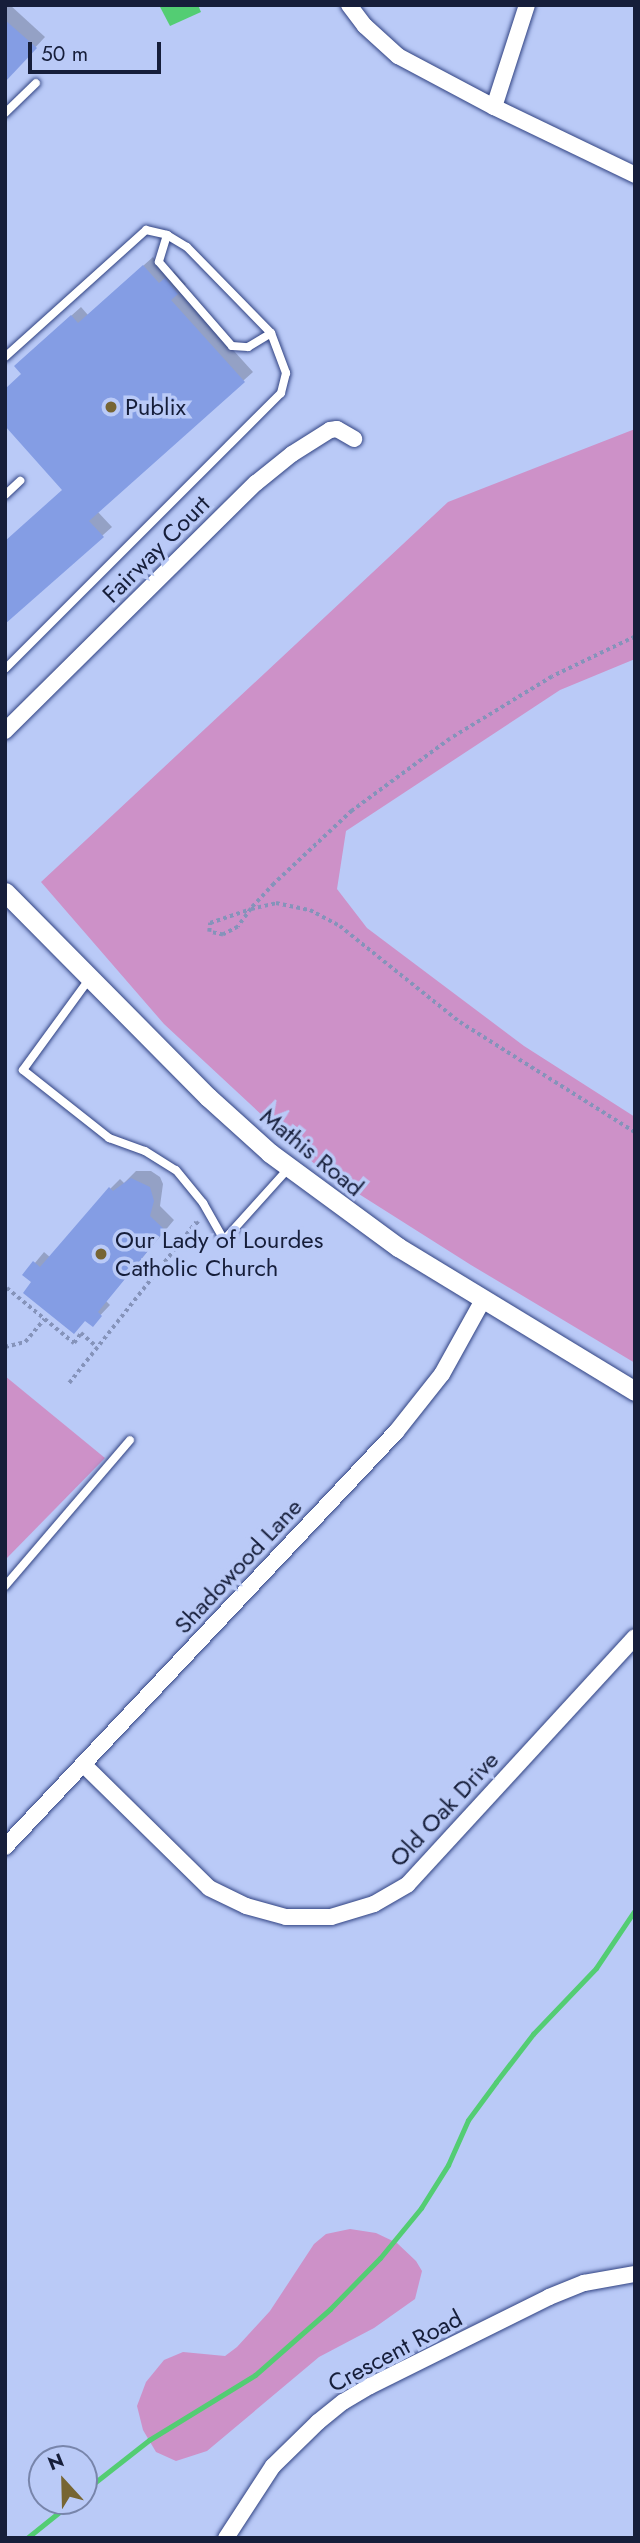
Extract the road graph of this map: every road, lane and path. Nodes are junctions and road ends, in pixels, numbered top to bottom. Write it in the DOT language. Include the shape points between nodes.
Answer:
graph roads {
  1 [pos="349,5"];
  2 [pos="527,5"];
  3 [pos="36,83"];
  4 [pos="494,107"];
  5 [pos="5,113"];
  6 [pos="635,175"];
  7 [pos="167,235"];
  8 [pos="271,333"];
  9 [pos="5,357"];
  10 [pos="354,439"];
  11 [pos="20,481"];
  12 [pos="5,495"];
  13 [pos="635,637"];
  14 [pos="5,669"];
  15 [pos="5,731"];
  16 [pos="5,892"];
  17 [pos="250,909"];
  18 [pos="89,978"];
  19 [pos="635,1132"];
  20 [pos="289,1167"];
  21 [pos="218,1230"];
  22 [pos="7,1288"];
  23 [pos="484,1300"];
  24 [pos="44,1319"];
  25 [pos="5,1347"];
  26 [pos="97,1347"];
  27 [pos="69,1383"];
  28 [pos="635,1391"];
  29 [pos="130,1440"];
  30 [pos="5,1490"];
  31 [pos="5,1499"];
  32 [pos="5,1586"];
  33 [pos="635,1637"];
  34 [pos="83,1765"];
  35 [pos="5,1847"];
  36 [pos="635,2274"];
  37 [pos="226,2538"];
  1 -- 4 [label="street" via="398,56"];
  2 -- 4 [label="street"];
  3 -- 5 [label="lane"];
  4 -- 6 [label="street"];
  7 -- 8 [label="lane" via="187,247"];
  7 -- 8 [label="lane" via="159,262 232,346 248,347"];
  7 -- 9 [label="lane" via="146,230"];
  8 -- 14 [label="lane" via="286,373 281,393"];
  10 -- 15 [label="street, Fairway Court" via="330,430 292,453"];
  11 -- 12 [label="lane"];
  13 -- 17 [label="path" via="596,653 506,703 399,775 326,834"];
  16 -- 18 [label="street, Mathis Road"];
  17 -- 17 [label="path" via="239,927 223,935 209,932 210,923"];
  17 -- 19 [label="path" via="276,903 310,910 340,926 460,1022"];
  18 -- 20 [label="street, Mathis Road" via="208,1097"];
  18 -- 21 [label="lane" via="23,1070 109,1138 145,1151 176,1170"];
  20 -- 21 [label="lane" via="224,1240"];
  20 -- 23 [label="street, Mathis Road" via="398,1247"];
  21 -- 26 [label="path" via="211,1233 196,1222"];
  22 -- 24 [label="path"];
  23 -- 28 [label="street, Mathis Road"];
  23 -- 34 [label="street, Shadowood Lane" via="442,1374 396,1432"];
  24 -- 25 [label="path" via="25,1342"];
  24 -- 26 [label="path" via="74,1343 82,1333"];
  26 -- 27 [label="path"];
  29 -- 32 [label="lane"];
  30 -- 31 [label="path"];
  33 -- 34 [label="street, Old Oak Drive" via="408,1884 374,1904 331,1917 286,1917 246,1906 209,1888"];
  34 -- 35 [label="street, Shadowood Lane"];
  36 -- 37 [label="street, Crescent Road" via="594,2280 549,2297 343,2402 274,2466"];
}
